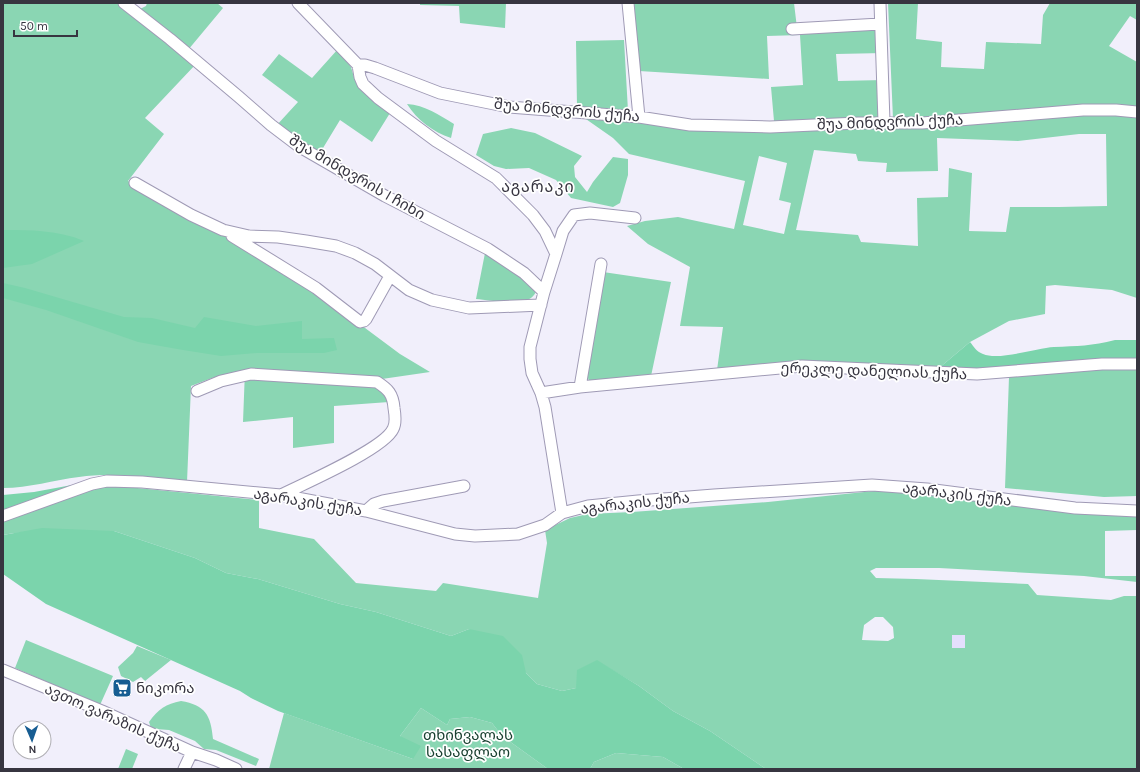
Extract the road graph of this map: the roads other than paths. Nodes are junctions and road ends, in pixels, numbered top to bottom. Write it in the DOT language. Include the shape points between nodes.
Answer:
graph roads {
  1 [pos="124,3"];
  2 [pos="298,3"];
  3 [pos="628,3"];
  4 [pos="880,3"];
  5 [pos="880,24"];
  6 [pos="792,29"];
  7 [pos="358,65"];
  8 [pos="1137,112"];
  9 [pos="639,117"];
  10 [pos="884,122"];
  11 [pos="135,183"];
  12 [pos="635,218"];
  13 [pos="223,230"];
  14 [pos="556,254"];
  15 [pos="601,264"];
  16 [pos="390,276"];
  17 [pos="544,292"];
  18 [pos="541,304"];
  19 [pos="1137,364"];
  20 [pos="580,387"];
  21 [pos="197,391"];
  22 [pos="541,393"];
  23 [pos="464,486"];
  24 [pos="281,495"];
  25 [pos="366,511"];
  26 [pos="1137,511"];
  27 [pos="562,513"];
  28 [pos="3,516"];
  29 [pos="3,670"];
  30 [pos="192,752"];
  31 [pos="223,766"];
  32 [pos="184,769"];
  33 [pos="236,769"];
  1 -- 17 [label="street, შუა მინდვრის I ჩიხი" via="300,147 385,196 488,249 524,273"];
  2 -- 7 [label="street"];
  3 -- 9 [label="street"];
  4 -- 5 [label="street"];
  5 -- 6 [label="street"];
  5 -- 10 [label="street"];
  7 -- 9 [label="street, შუა მინდვრის ქუჩა" via="376,68 440,93 509,107"];
  7 -- 14 [label="street" via="363,84 378,98 436,141 496,178 533,215 545,231"];
  8 -- 10 [label="street, შუა მინდვრის ქუჩა" via="1082,110 922,122"];
  9 -- 10 [label="street, შუა მინდვრის ქუჩა" via="690,125 770,126"];
  11 -- 13 [label="street"];
  12 -- 14 [label="street" via="590,213 574,215"];
  13 -- 16 [label="street" via="249,236 278,237 336,246 375,264"];
  13 -- 16 [label="street" via="316,288 360,322 366,319"];
  14 -- 17 [label="street"];
  15 -- 20 [label="street"];
  16 -- 18 [label="street" via="410,290 432,300 469,308"];
  17 -- 18 [label="street"];
  18 -- 22 [label="street" via="530,348 530,359 532,373"];
  19 -- 20 [label="street, ერეკლე დანელიას ქუჩა" via="1102,364 977,374 802,366"];
  20 -- 22 [label="street, ერეკლე დანელიას ქუჩა"];
  21 -- 24 [label="street" via="221,381 251,374 377,382 389,389 395,424 383,440 358,457"];
  22 -- 27 [label="street"];
  23 -- 25 [label="street" via="383,501"];
  24 -- 25 [label="street, აგარაკის ქუჩა"];
  24 -- 28 [label="street, აგარაკის ქუჩა" via="107,481"];
  25 -- 27 [label="street, აგარაკის ქუჩა" via="455,534 475,536 518,534 545,525"];
  26 -- 27 [label="street, აგარაკის ქუჩა" via="1075,508 927,489 872,485 638,501 588,506"];
  29 -- 30 [label="street, ავთო ვარაზის ქუჩა"];
  30 -- 31 [label="street, ავთო ვარაზის ქუჩა" via="216,760"];
  30 -- 32 [label="street"];
  31 -- 33 [label="street, ავთო ვარაზის ქუჩა"];
}
